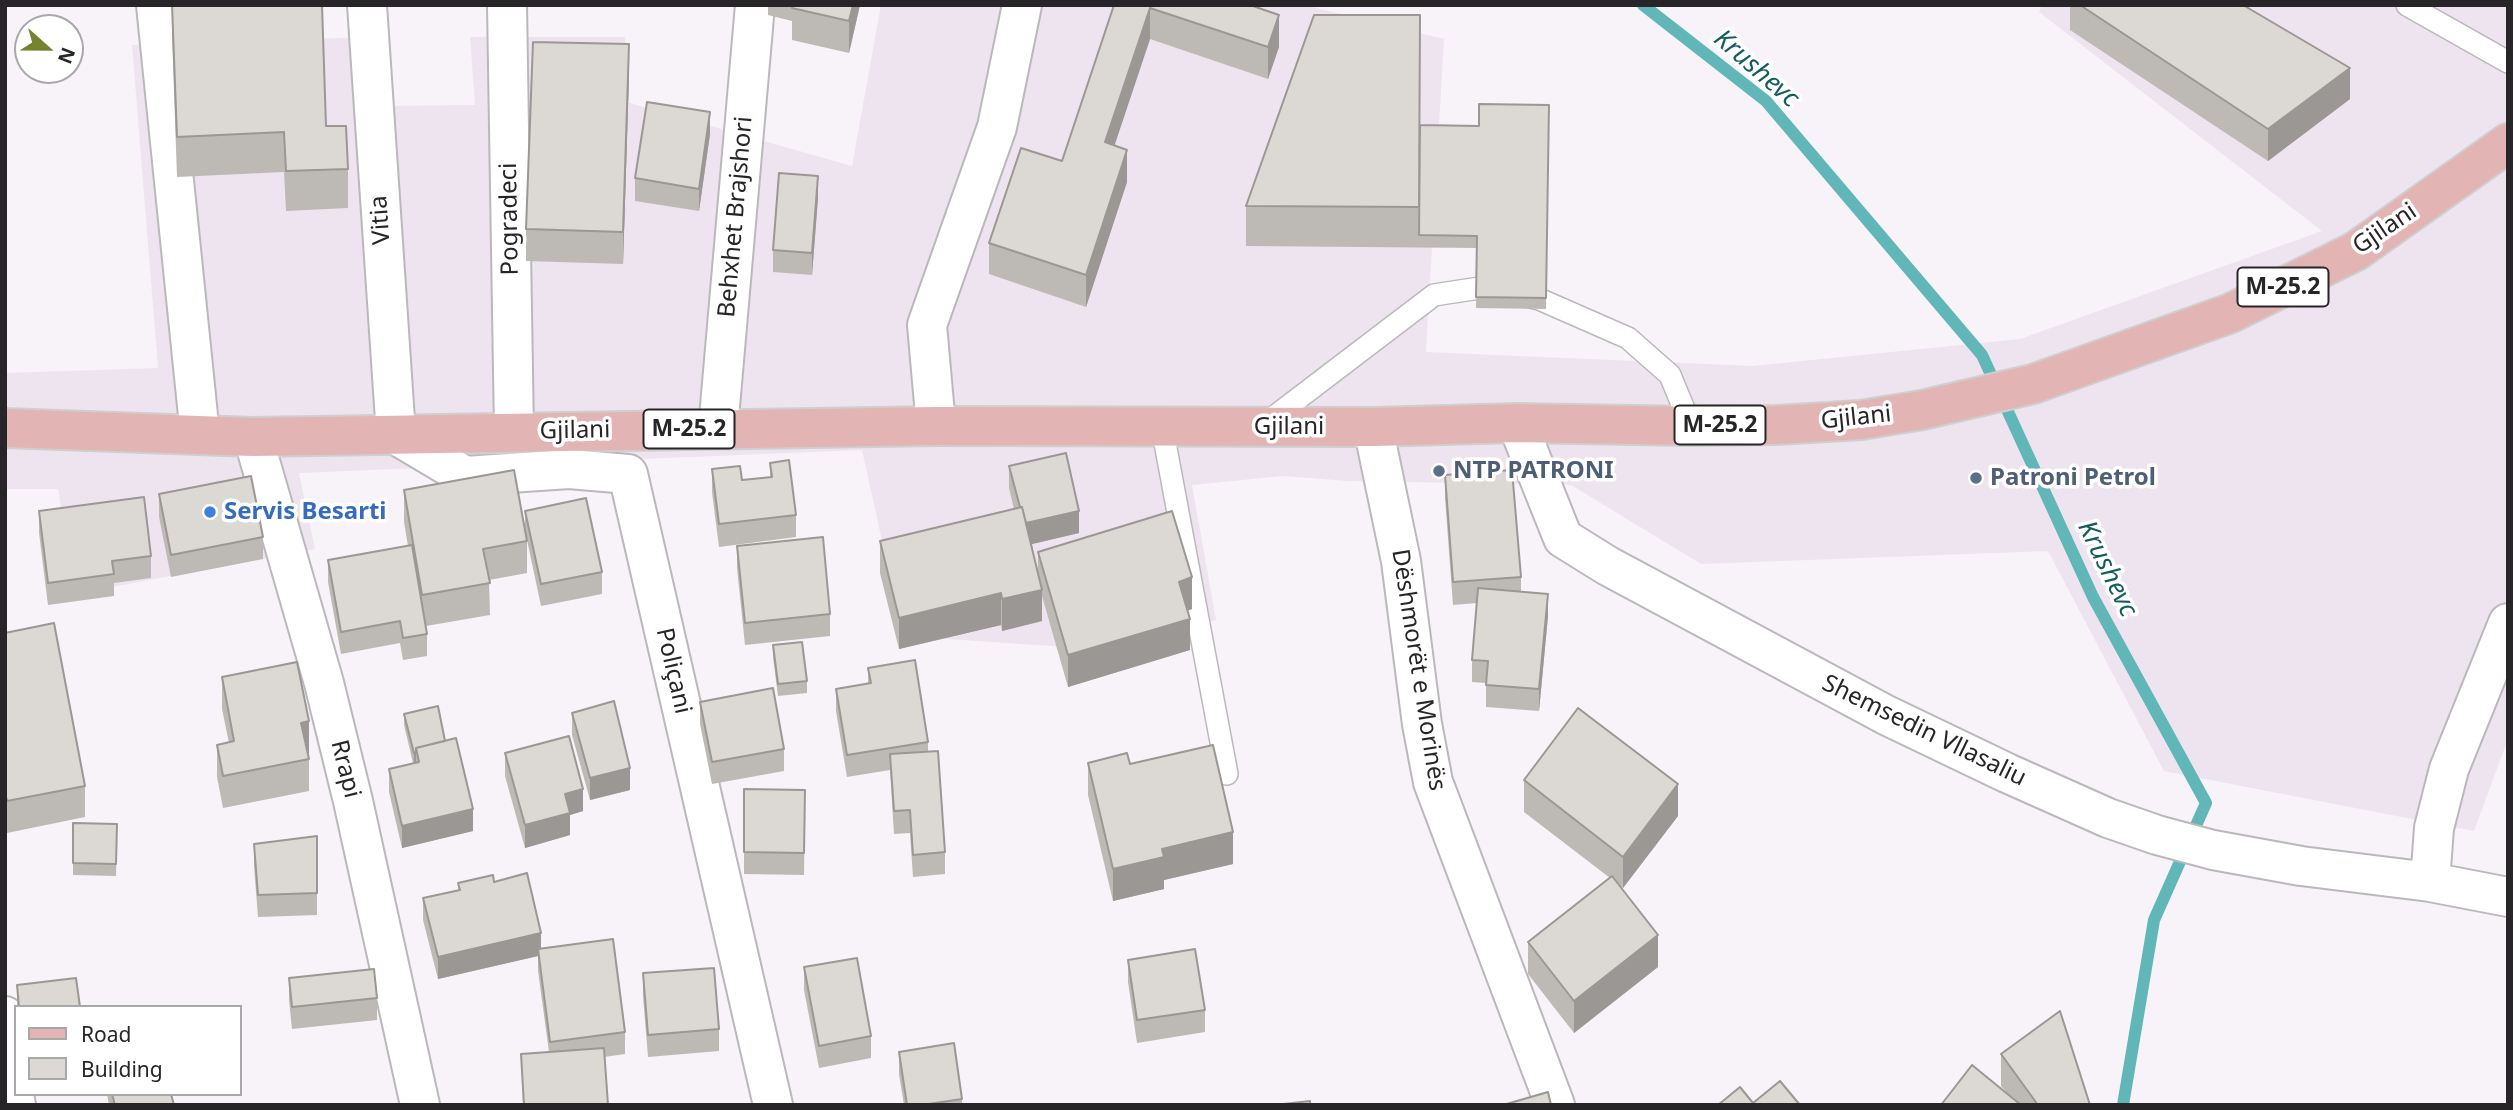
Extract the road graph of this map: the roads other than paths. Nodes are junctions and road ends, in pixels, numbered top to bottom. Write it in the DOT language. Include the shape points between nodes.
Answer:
graph roads {
  1 [pos="156,5"];
  2 [pos="367,5"];
  3 [pos="507,5"];
  4 [pos="755,5"];
  5 [pos="1022,5"];
  6 [pos="2407,5"];
  7 [pos="2508,62"];
  8 [pos="2508,143"];
  9 [pos="1517,423"];
  10 [pos="936,426"];
  11 [pos="1162,426"];
  12 [pos="1691,426"];
  13 [pos="1261,427"];
  14 [pos="1373,427"];
  15 [pos="5,428"];
  16 [pos="718,429"];
  17 [pos="514,432"];
  18 [pos="200,435"];
  19 [pos="396,435"];
  20 [pos="253,437"];
  21 [pos="2508,622"];
  22 [pos="1227,774"];
  23 [pos="2430,882"];
  24 [pos="2508,897"];
  25 [pos="5,1016"];
  26 [pos="14,1095"];
  27 [pos="420,1105"];
  28 [pos="773,1105"];
  29 [pos="1555,1105"];
  1 -- 18 [label="street"];
  2 -- 19 [label="street, Vitia"];
  3 -- 17 [label="street, Pogradeci"];
  4 -- 16 [label="street, Behxhet Brajshori"];
  5 -- 10 [label="street" via="997,127 927,325"];
  6 -- 7 [label="lane"];
  8 -- 12 [label="main road, Gjilani / M-25.2" via="2356,251 2231,313 2033,384 1861,420"];
  9 -- 12 [label="main road, Gjilani / M-25.2"];
  9 -- 14 [label="main road, Gjilani / M-25.2"];
  9 -- 23 [label="street, Shemsedin Vllasaliu" via="1563,538 1886,715 2108,818 2157,835 2301,866"];
  10 -- 11 [label="main road, Gjilani / M-25.2"];
  10 -- 16 [label="main road, Gjilani / M-25.2"];
  11 -- 13 [label="main road, Gjilani / M-25.2"];
  11 -- 22 [label="lane"];
  12 -- 13 [label="lane" via="1670,375 1628,338 1539,299 1486,287 1434,295"];
  13 -- 14 [label="main road, Gjilani / M-25.2"];
  14 -- 29 [label="street, Dëshmorët e Morinës" via="1401,561 1433,782"];
  15 -- 18 [label="main road, Gjilani / M-25.2"];
  16 -- 17 [label="main road, Gjilani / M-25.2"];
  17 -- 19 [label="main road, Gjilani / M-25.2"];
  18 -- 20 [label="main road, Gjilani / M-25.2"];
  19 -- 20 [label="main road, Gjilani / M-25.2"];
  19 -- 28 [label="street, Poliçani" via="465,476 569,469 628,474"];
  20 -- 27 [label="street, Rrapi" via="324,682"];
  21 -- 23 [label="street" via="2449,769 2434,828"];
  23 -- 24 [label="street, Shemsedin Vllasaliu"];
  25 -- 26 [label="street"];
}
